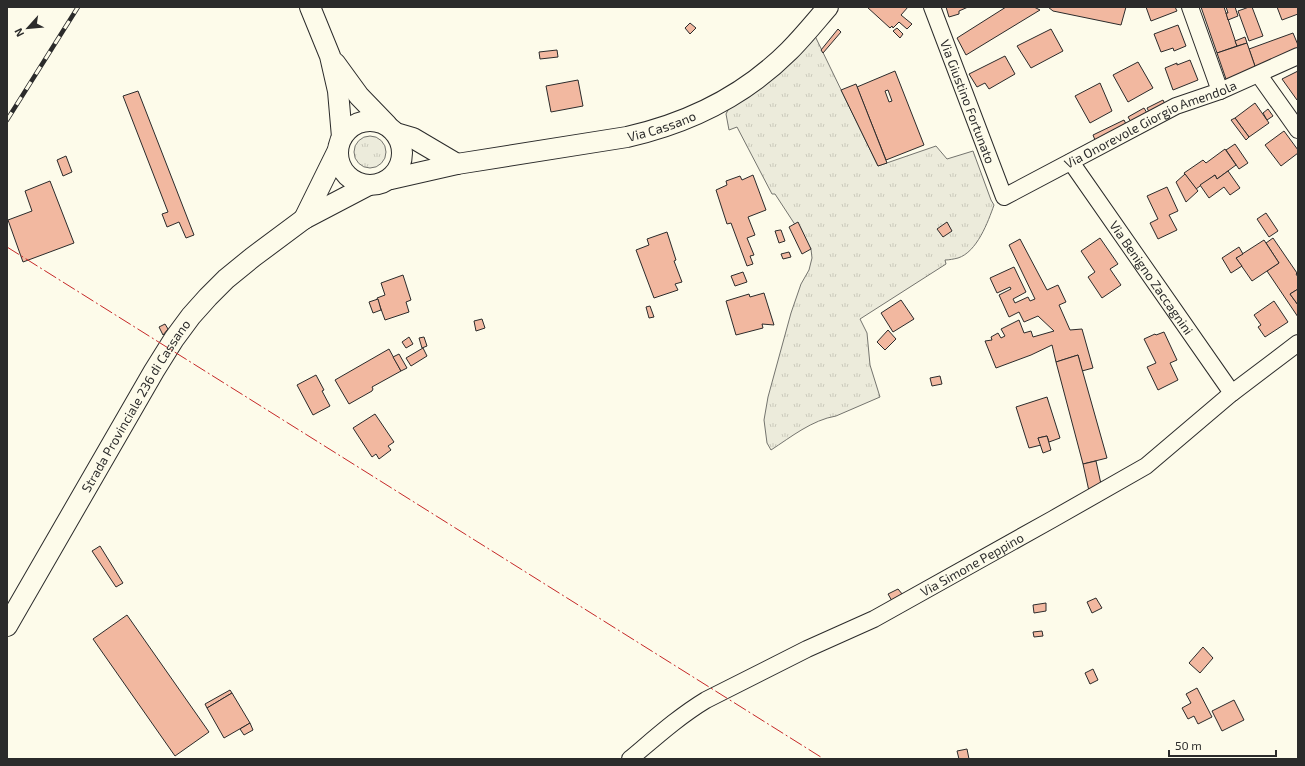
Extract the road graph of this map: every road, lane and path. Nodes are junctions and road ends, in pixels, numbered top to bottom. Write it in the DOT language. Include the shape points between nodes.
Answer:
graph roads {
  1 [pos="310,7"];
  2 [pos="828,7"];
  3 [pos="932,7"];
  4 [pos="1190,7"];
  5 [pos="330,56"];
  6 [pos="1298,56"];
  7 [pos="1259,75"];
  8 [pos="1220,91"];
  9 [pos="391,129"];
  10 [pos="1298,130"];
  11 [pos="340,144"];
  12 [pos="1071,162"];
  13 [pos="457,164"];
  14 [pos="391,178"];
  15 [pos="367,186"];
  16 [pos="1004,197"];
  17 [pos="304,219"];
  18 [pos="1298,343"];
  19 [pos="1232,393"];
  20 [pos="7,626"];
  21 [pos="630,759"];
  1 -- 5 [label="main road"];
  2 -- 13 [label="main road, Via Cassano" via="768,71 729,98 676,124 627,137"];
  3 -- 16 [label="street, Via Giustino Fortunato"];
  4 -- 8 [label="street"];
  5 -- 9 [label="main road" via="359,96"];
  5 -- 11 [label="main road" via="338,91"];
  6 -- 7 [label="street, Via Onorevole Giorgio Amendola"];
  7 -- 8 [label="street, Via Onorevole Giorgio Amendola"];
  7 -- 10 [label="street"];
  8 -- 12 [label="street, Via Onorevole Giorgio Amendola" via="1176,106"];
  9 -- 11 [label="main road" via="377,122 367,121 348,129"];
  9 -- 13 [label="main road" via="413,138"];
  9 -- 14 [label="main road" via="401,142 403,152 398,171"];
  11 -- 15 [label="main road" via="339,160 342,170 357,183"];
  11 -- 17 [label="main road"];
  12 -- 16 [label="street, Via Onorevole Giorgio Amendola"];
  12 -- 19 [label="street, Via Benigno Zaccagnini"];
  13 -- 14 [label="main road, Via Cassano"];
  14 -- 15 [label="main road" via="380,184"];
  15 -- 17 [label="main road, Strada Provinciale 236 di Cassano"];
  17 -- 20 [label="main road, Strada Provinciale 236 di Cassano" via="226,279 178,334 154,371"];
  18 -- 19 [label="street, Via Simone Peppino"];
  19 -- 21 [label="street, Via Simone Peppino" via="1146,466 874,618 706,700 662,731"];
}
